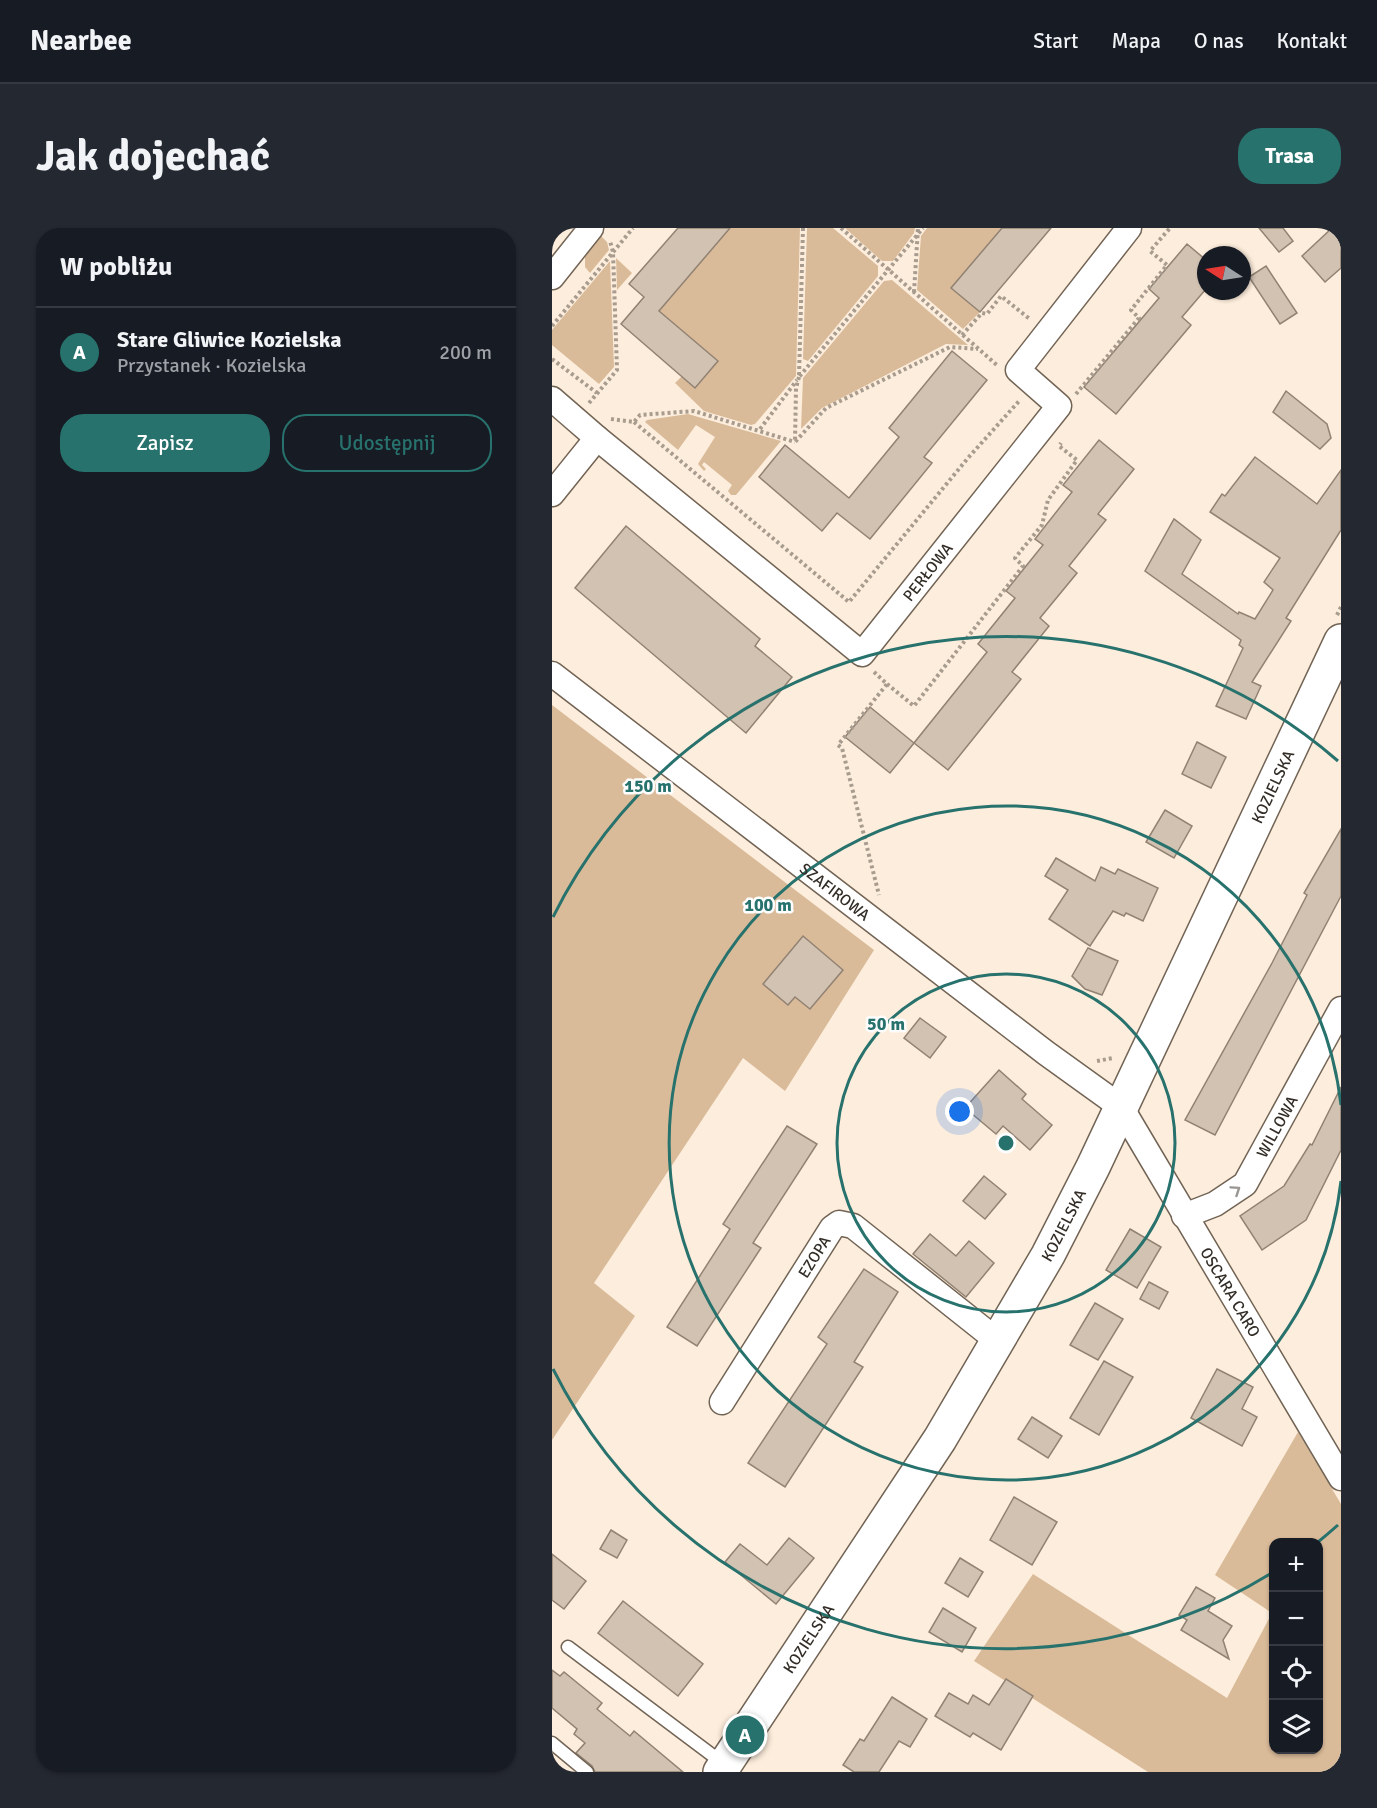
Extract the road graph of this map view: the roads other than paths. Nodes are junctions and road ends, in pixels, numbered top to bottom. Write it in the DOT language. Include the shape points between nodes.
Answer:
graph roads {
  1 [pos="1129,228"];
  2 [pos="600,233"];
  3 [pos="552,277"];
  4 [pos="552,399"];
  5 [pos="602,429"];
  6 [pos="552,494"];
  7 [pos="1341,641"];
  8 [pos="552,674"];
  9 [pos="1341,1009"];
  10 [pos="1121,1107"];
  11 [pos="1184,1216"];
  12 [pos="999,1342"];
  13 [pos="722,1401"];
  14 [pos="1341,1478"];
  15 [pos="568,1647"];
  16 [pos="552,1743"];
  17 [pos="722,1768"];
  18 [pos="587,1772"];
  1 -- 5 [label="street, PERŁOWA" via="1018,370 1059,406 862,654"];
  2 -- 3 [label="street"];
  4 -- 5 [label="street"];
  5 -- 6 [label="street"];
  7 -- 10 [label="street, KOZIELSKA"];
  8 -- 10 [label="street, SZAFIROWA"];
  11 -- 9 [label="street, WILLOWA, one-way" via="1215,1204 1245,1184"];
  10 -- 11 [label="street, OSCARA CARO"];
  10 -- 12 [label="street, KOZIELSKA" via="1048,1255"];
  11 -- 14 [label="street, OSCARA CARO"];
  12 -- 13 [label="street, EZOPA" via="853,1226 839,1222"];
  12 -- 17 [label="street, KOZIELSKA" via="940,1439"];
  15 -- 17 [label="lane"];
  16 -- 18 [label="lane"];
}
